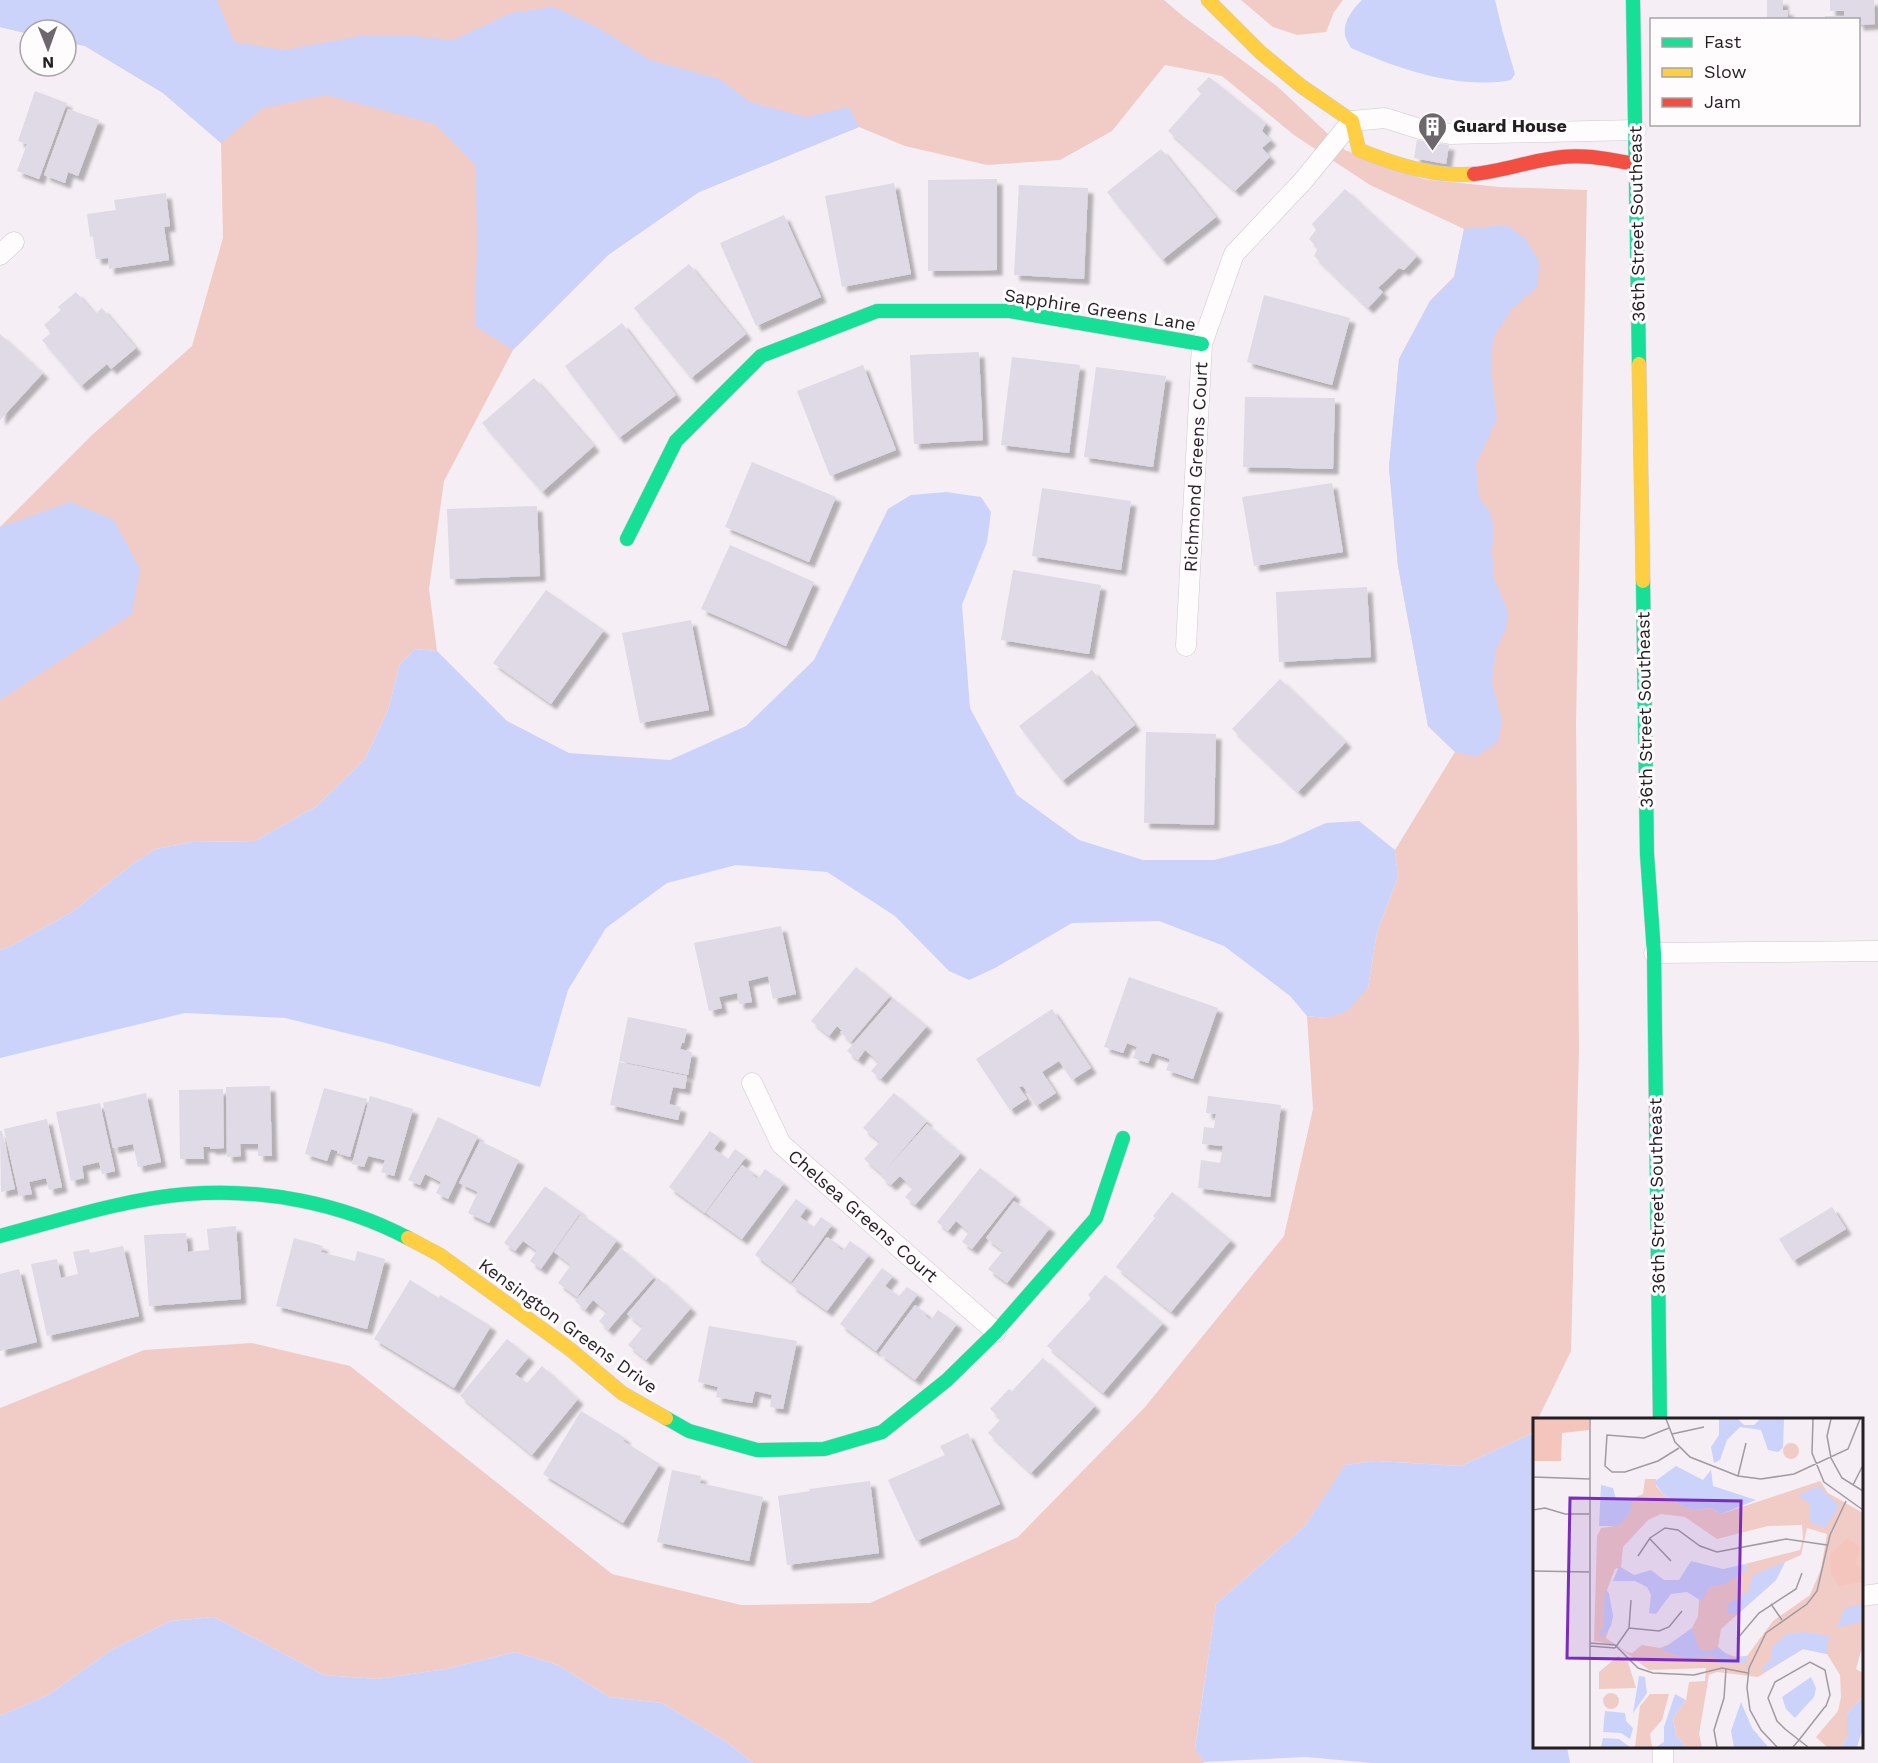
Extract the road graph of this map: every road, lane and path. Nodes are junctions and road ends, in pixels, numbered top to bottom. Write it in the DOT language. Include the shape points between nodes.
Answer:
graph roads {
  1 [pos="1208,0"];
  2 [pos="1633,0"];
  3 [pos="1352,121"];
  4 [pos="1636,130"];
  5 [pos="1636,164"];
  6 [pos="1202,344"];
  7 [pos="627,539"];
  8 [pos="1186,646"];
  9 [pos="1878,951"];
  10 [pos="1654,953"];
  11 [pos="752,1083"];
  12 [pos="1124,1138"];
  13 [pos="0,1236"];
  14 [pos="996,1332"];
  15 [pos="1660,1418"];
  16 [pos="1878,1594"];
  17 [pos="1863,1596"];
  1 -- 3 [label="street" via="1301,86"];
  2 -- 4 [label="street, 36th Street Southeast"];
  3 -- 4 [label="street" via="1386,118 1450,134"];
  3 -- 5 [label="street" via="1359,150 1432,173 1479,173 1573,156"];
  3 -- 6 [label="street, Richmond Greens Court" via="1303,181 1234,254"];
  4 -- 5 [label="street, 36th Street Southeast"];
  5 -- 10 [label="street, 36th Street Southeast" via="1647,842"];
  6 -- 7 [label="street, Sapphire Greens Lane" via="1010,311 877,311 761,356 676,441"];
  6 -- 8 [label="street, Richmond Greens Court"];
  9 -- 10 [label="street"];
  10 -- 15 [label="street, 36th Street Southeast"];
  11 -- 14 [label="street, Chelsea Greens Court" via="781,1144"];
  12 -- 14 [label="street, Kensington Greens Drive" via="1096,1218"];
  13 -- 14 [label="street, Kensington Greens Drive" via="125,1204 187,1194 252,1193 310,1201 383,1225 440,1255 572,1350 622,1393 689,1431 757,1450 824,1449 882,1432 947,1380"];
  16 -- 17 [label="street"];
}
